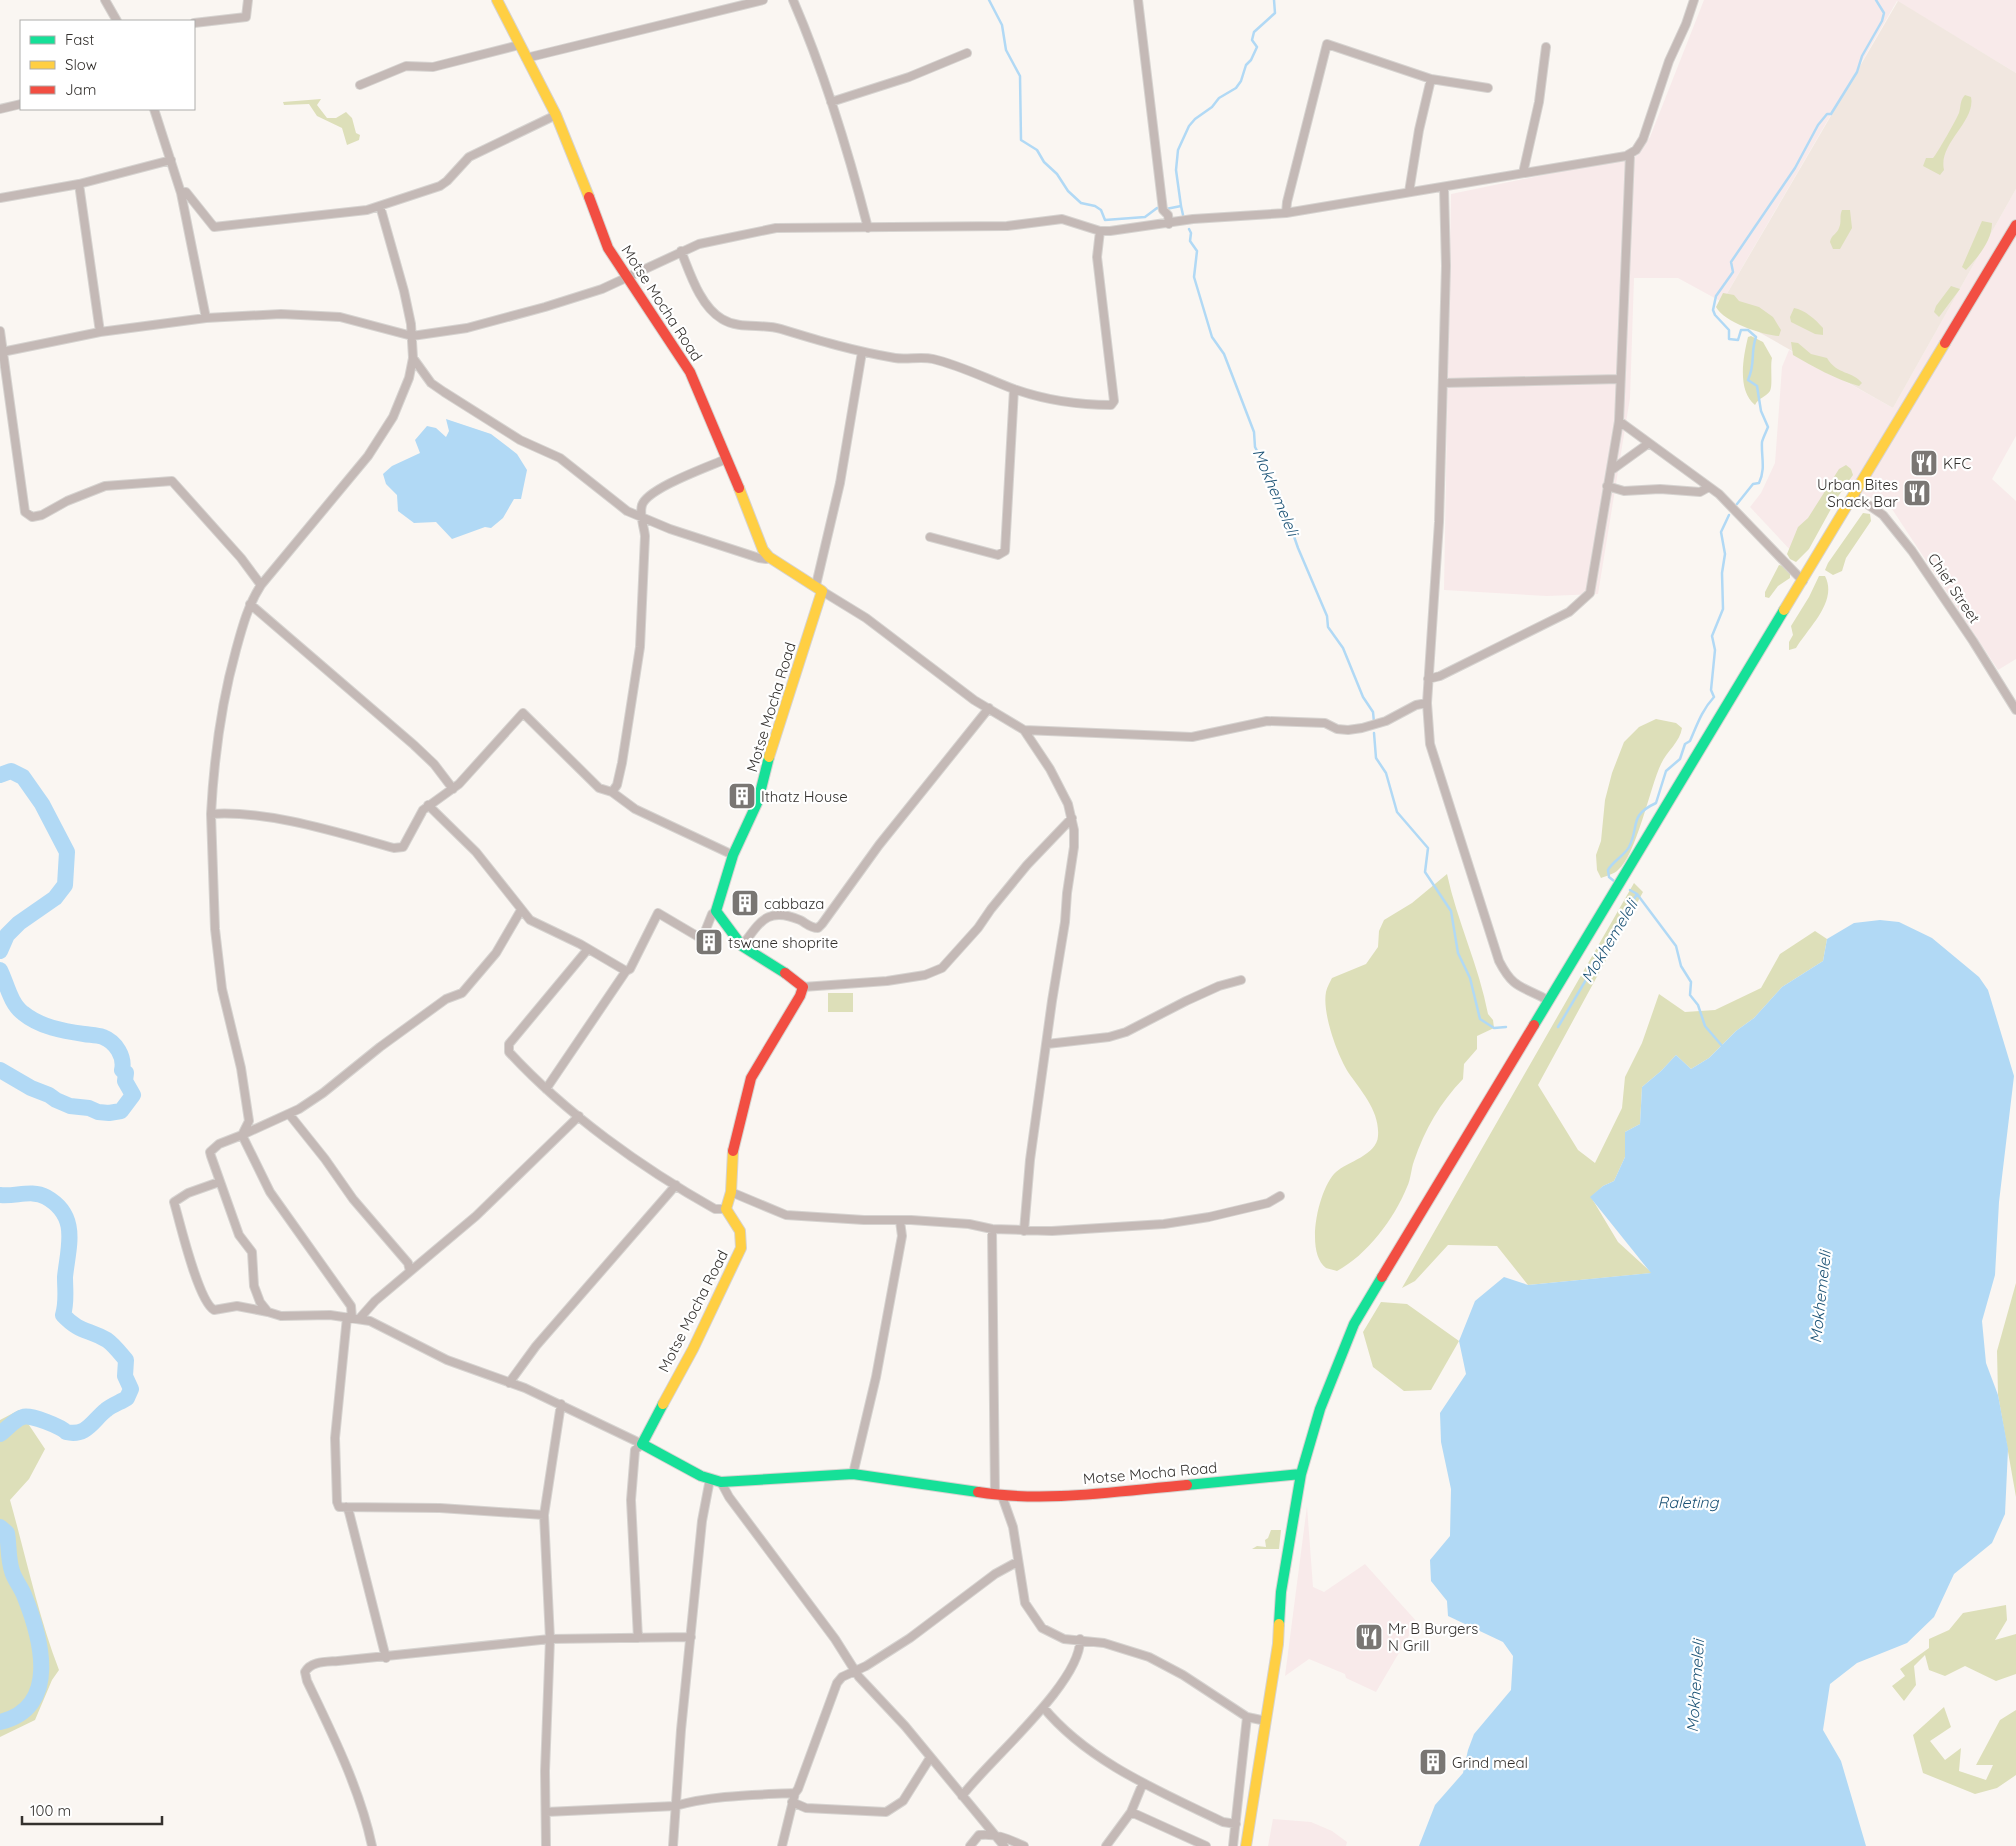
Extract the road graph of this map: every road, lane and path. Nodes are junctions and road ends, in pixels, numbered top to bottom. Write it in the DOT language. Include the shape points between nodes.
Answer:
graph roads {
  1 [pos="105,0"];
  2 [pos="248,0"];
  3 [pos="497,0"];
  4 [pos="763,0"];
  5 [pos="793,0"];
  6 [pos="1138,0"];
  7 [pos="1694,0"];
  8 [pos="115,20"];
  9 [pos="195,23"];
  10 [pos="519,45"];
  11 [pos="1546,47"];
  12 [pos="967,53"];
  13 [pos="526,58"];
  14 [pos="1431,79"];
  15 [pos="360,85"];
  16 [pos="1488,88"];
  17 [pos="832,102"];
  18 [pos="20,104"];
  19 [pos="0,109"];
  20 [pos="154,110"];
  21 [pos="556,115"];
  22 [pos="1630,155"];
  23 [pos="172,160"];
  24 [pos="1522,173"];
  25 [pos="79,184"];
  26 [pos="1444,188"];
  27 [pos="1409,192"];
  28 [pos="181,194"];
  29 [pos="0,198"];
  30 [pos="380,206"];
  31 [pos="1286,213"];
  32 [pos="1169,224"];
  33 [pos="2016,225"];
  34 [pos="868,228"];
  35 [pos="1100,232"];
  36 [pos="681,251"];
  37 [pos="627,276"];
  38 [pos="206,318"];
  39 [pos="0,331"];
  40 [pos="100,332"];
  41 [pos="412,336"];
  42 [pos="2,352"];
  43 [pos="862,352"];
  44 [pos="413,358"];
  45 [pos="1620,379"];
  46 [pos="1443,383"];
  47 [pos="1014,389"];
  48 [pos="1619,422"];
  49 [pos="1649,443"];
  50 [pos="726,459"];
  51 [pos="1613,469"];
  52 [pos="1607,486"];
  53 [pos="1709,487"];
  54 [pos="1854,495"];
  55 [pos="642,518"];
  56 [pos="930,537"];
  57 [pos="769,557"];
  58 [pos="1803,580"];
  59 [pos="261,585"];
  60 [pos="819,588"];
  61 [pos="250,604"];
  62 [pos="1428,679"];
  63 [pos="1427,703"];
  64 [pos="989,708"];
  65 [pos="2016,710"];
  66 [pos="1024,730"];
  67 [pos="453,789"];
  68 [pos="612,792"];
  69 [pos="428,805"];
  70 [pos="211,814"];
  71 [pos="1072,818"];
  72 [pos="733,855"];
  73 [pos="521,910"];
  74 [pos="716,911"];
  75 [pos="742,946"];
  76 [pos="588,948"];
  77 [pos="626,971"];
  78 [pos="1241,980"];
  79 [pos="802,987"];
  80 [pos="1548,1001"];
  81 [pos="1047,1044"];
  82 [pos="546,1089"];
  83 [pos="289,1114"];
  84 [pos="579,1116"];
  85 [pos="242,1135"];
  86 [pos="219,1182"];
  87 [pos="676,1185"];
  88 [pos="731,1192"];
  89 [pos="1280,1196"];
  90 [pos="726,1209"];
  91 [pos="900,1221"];
  92 [pos="992,1229"];
  93 [pos="1024,1231"];
  94 [pos="410,1271"];
  95 [pos="268,1312"];
  96 [pos="353,1318"];
  97 [pos="509,1383"];
  98 [pos="561,1404"];
  99 [pos="642,1444"];
  100 [pos="853,1474"];
  101 [pos="1301,1474"];
  102 [pos="710,1480"];
  103 [pos="721,1482"];
  104 [pos="999,1496"];
  105 [pos="346,1507"];
  106 [pos="544,1515"];
  107 [pos="1017,1562"];
  108 [pos="691,1637"];
  109 [pos="638,1638"];
  110 [pos="550,1639"];
  111 [pos="1080,1639"];
  112 [pos="386,1658"];
  113 [pos="857,1670"];
  114 [pos="1043,1707"];
  115 [pos="1247,1717"];
  116 [pos="1266,1721"];
  117 [pos="930,1758"];
  118 [pos="1143,1783"];
  119 [pos="795,1793"];
  120 [pos="962,1796"];
  121 [pos="792,1802"];
  122 [pos="675,1806"];
  123 [pos="546,1812"];
  124 [pos="1131,1812"];
  125 [pos="1236,1824"];
  126 [pos="993,1834"];
  127 [pos="372,1846"];
  128 [pos="546,1846"];
  129 [pos="673,1846"];
  130 [pos="782,1846"];
  131 [pos="970,1846"];
  132 [pos="1004,1846"];
  133 [pos="1024,1846"];
  134 [pos="1106,1846"];
  135 [pos="1206,1846"];
  136 [pos="1233,1846"];
  137 [pos="1246,1846"];
  1 -- 8 [label="street"];
  2 -- 9 [label="street" via="246,17"];
  3 -- 10 [label="street, Motse Mocha Road"];
  4 -- 13 [label="street"];
  5 -- 17 [label="street"];
  6 -- 32 [label="street" via="1163,210 1168,215"];
  7 -- 22 [label="street" via="1643,139"];
  10 -- 13 [label="street, Motse Mocha Road"];
  10 -- 15 [label="street" via="433,67 406,66"];
  11 -- 24 [label="street" via="1539,102"];
  12 -- 17 [label="street" via="909,77"];
  13 -- 21 [label="street, Motse Mocha Road"];
  14 -- 16 [label="street"];
  14 -- 27 [label="street"];
  14 -- 31 [label="street" via="1327,44"];
  17 -- 34 [label="street"];
  18 -- 19 [label="street"];
  20 -- 23 [label="street"];
  21 -- 30 [label="street" via="469,157 440,186"];
  21 -- 37 [label="street, Motse Mocha Road" via="608,248"];
  22 -- 24 [label="street"];
  22 -- 45 [label="street"];
  23 -- 25 [label="street"];
  23 -- 28 [label="street"];
  24 -- 26 [label="street"];
  25 -- 29 [label="street"];
  25 -- 40 [label="street"];
  26 -- 27 [label="street"];
  26 -- 46 [label="street"];
  27 -- 31 [label="street"];
  28 -- 30 [label="street" via="186,192 214,227 346,213"];
  28 -- 38 [label="street"];
  30 -- 41 [label="street" via="404,291"];
  31 -- 32 [label="street" via="1193,219"];
  32 -- 35 [label="street"];
  33 -- 54 [label="street"];
  34 -- 35 [label="street" via="1007,226 1062,219"];
  34 -- 36 [label="street" via="776,228 707,242"];
  35 -- 47 [label="street" via="1097,257 1113,403 1063,403"];
  36 -- 37 [label="street"];
  36 -- 43 [label="street" via="694,283 721,318 733,324 768,325"];
  37 -- 41 [label="street" via="602,289 506,318"];
  37 -- 50 [label="street, Motse Mocha Road" via="690,372"];
  38 -- 40 [label="street"];
  38 -- 41 [label="street" via="327,315"];
  39 -- 42 [label="street"];
  40 -- 42 [label="street"];
  41 -- 44 [label="street"];
  42 -- 59 [label="street" via="25,512 32,517 42,515 105,486 172,481"];
  43 -- 47 [label="street" via="900,358 931,358"];
  43 -- 60 [label="street"];
  44 -- 55 [label="street" via="431,383 520,440 560,458 627,511"];
  44 -- 59 [label="street" via="393,417 368,456"];
  45 -- 46 [label="street"];
  45 -- 48 [label="street"];
  46 -- 62 [label="street" via="1437,574"];
  47 -- 56 [label="street" via="1005,551 998,555"];
  48 -- 49 [label="street"];
  48 -- 51 [label="street"];
  49 -- 51 [label="street"];
  49 -- 53 [label="street"];
  50 -- 55 [label="street" via="653,493 642,505"];
  50 -- 57 [label="street, Motse Mocha Road" via="758,539"];
  51 -- 52 [label="street"];
  52 -- 53 [label="street" via="1624,492 1660,489 1700,492"];
  52 -- 62 [label="street" via="1590,593 1569,612"];
  53 -- 58 [label="street"];
  54 -- 58 [label="street"];
  54 -- 65 [label="street, Chief Street" via="1882,515 1912,551"];
  55 -- 57 [label="street" via="759,558"];
  55 -- 68 [label="street" via="645,536 640,647 622,763"];
  57 -- 60 [label="street, Motse Mocha Road"];
  58 -- 80 [label="street"];
  59 -- 61 [label="street"];
  60 -- 64 [label="street" via="866,618"];
  60 -- 72 [label="street, Motse Mocha Road" via="819,606 771,750 758,801"];
  61 -- 67 [label="street" via="414,745"];
  61 -- 70 [label="street" via="224,692 214,754"];
  62 -- 63 [label="street"];
  63 -- 66 [label="street" via="1416,705 1386,721 1348,730 1325,723 1267,721 1192,737"];
  63 -- 80 [label="street" via="1430,744 1500,962 1508,979"];
  64 -- 66 [label="street"];
  64 -- 75 [label="street" via="879,845 818,928 787,916 769,915"];
  66 -- 71 [label="street" via="1061,788"];
  67 -- 68 [label="street" via="523,713 599,788"];
  67 -- 69 [label="street"];
  68 -- 72 [label="street" via="635,809"];
  69 -- 70 [label="street" via="406,843 399,848 304,824"];
  69 -- 73 [label="street" via="476,852"];
  70 -- 85 [label="street" via="215,929 222,989 241,1068 249,1122"];
  71 -- 79 [label="street" via="1027,866 942,968 925,975 887,981"];
  71 -- 81 [label="street" via="1074,847"];
  72 -- 74 [label="street, Motse Mocha Road"];
  73 -- 76 [label="street" via="538,925"];
  73 -- 83 [label="street" via="496,953 468,988 446,999 323,1093"];
  74 -- 75 [label="street"];
  74 -- 77 [label="street" via="702,939 658,913 630,969"];
  75 -- 79 [label="street"];
  76 -- 77 [label="street"];
  76 -- 82 [label="street" via="507,1048"];
  77 -- 82 [label="street"];
  78 -- 81 [label="street" via="1219,986 1126,1032"];
  79 -- 88 [label="street" via="800,996 751,1078 732,1159"];
  80 -- 101 [label="street" via="1354,1324 1320,1409"];
  81 -- 93 [label="street" via="1030,1160"];
  82 -- 84 [label="street"];
  83 -- 85 [label="street"];
  83 -- 94 [label="street" via="352,1199 408,1263"];
  84 -- 87 [label="street"];
  84 -- 94 [label="street" via="476,1216"];
  85 -- 86 [label="street" via="219,1144 210,1152"];
  85 -- 96 [label="street" via="270,1192 352,1306"];
  86 -- 95 [label="street" via="239,1235 252,1252 254,1286"];
  86 -- 95 [label="street" via="194,1190 174,1202 205,1302 214,1310 238,1306"];
  87 -- 90 [label="street" via="714,1209"];
  87 -- 97 [label="street" via="536,1346"];
  88 -- 90 [label="street"];
  88 -- 91 [label="street" via="786,1215"];
  89 -- 93 [label="street" via="1268,1203 1164,1224"];
  90 -- 99 [label="street, Motse Mocha Road" via="740,1231 741,1248"];
  91 -- 92 [label="street" via="956,1223"];
  91 -- 100 [label="street" via="902,1236 876,1377"];
  92 -- 93 [label="street"];
  92 -- 104 [label="street"];
  94 -- 96 [label="street"];
  95 -- 96 [label="street" via="281,1316"];
  96 -- 97 [label="street" via="370,1321 447,1360"];
  96 -- 105 [label="street" via="335,1438 337,1502 340,1507"];
  97 -- 98 [label="street"];
  98 -- 99 [label="street"];
  98 -- 106 [label="street"];
  99 -- 102 [label="street, Motse Mocha Road"];
  99 -- 109 [label="street" via="634,1450 631,1472"];
  100 -- 103 [label="street, Motse Mocha Road"];
  100 -- 104 [label="street, Motse Mocha Road"];
  101 -- 104 [label="street, Motse Mocha Road" via="1074,1495"];
  101 -- 116 [label="street" via="1281,1592 1278,1644"];
  102 -- 103 [label="street, Motse Mocha Road"];
  102 -- 108 [label="street" via="702,1521"];
  103 -- 113 [label="street"];
  104 -- 107 [label="street" via="1012,1526"];
  105 -- 106 [label="street" via="440,1508"];
  105 -- 112 [label="street"];
  106 -- 110 [label="street"];
  107 -- 111 [label="street" via="1025,1603 1032,1616 1051,1635"];
  107 -- 113 [label="street" via="995,1574 910,1638"];
  108 -- 109 [label="street"];
  108 -- 122 [label="street"];
  109 -- 110 [label="street"];
  110 -- 112 [label="street"];
  110 -- 123 [label="street"];
  111 -- 114 [label="street" via="1081,1646 1074,1663"];
  111 -- 115 [label="street" via="1149,1657"];
  112 -- 127 [label="street" via="315,1664 305,1672 362,1806"];
  113 -- 117 [label="street" via="869,1689"];
  113 -- 119 [label="street" via="837,1683"];
  114 -- 118 [label="street" via="1097,1755"];
  114 -- 120 [label="street"];
  115 -- 116 [label="street"];
  115 -- 125 [label="street"];
  116 -- 137 [label="street"];
  117 -- 120 [label="street"];
  117 -- 121 [label="street" via="903,1801 886,1812 806,1808"];
  118 -- 124 [label="street"];
  118 -- 125 [label="street" via="1223,1822"];
  119 -- 121 [label="street"];
  119 -- 122 [label="street" via="740,1796"];
  120 -- 126 [label="street"];
  121 -- 130 [label="street"];
  122 -- 123 [label="street"];
  122 -- 129 [label="street"];
  123 -- 128 [label="street"];
  124 -- 134 [label="street"];
  124 -- 135 [label="street"];
  125 -- 136 [label="street"];
  126 -- 131 [label="street" via="978,1835"];
  126 -- 132 [label="street"];
  126 -- 133 [label="street"];
}
